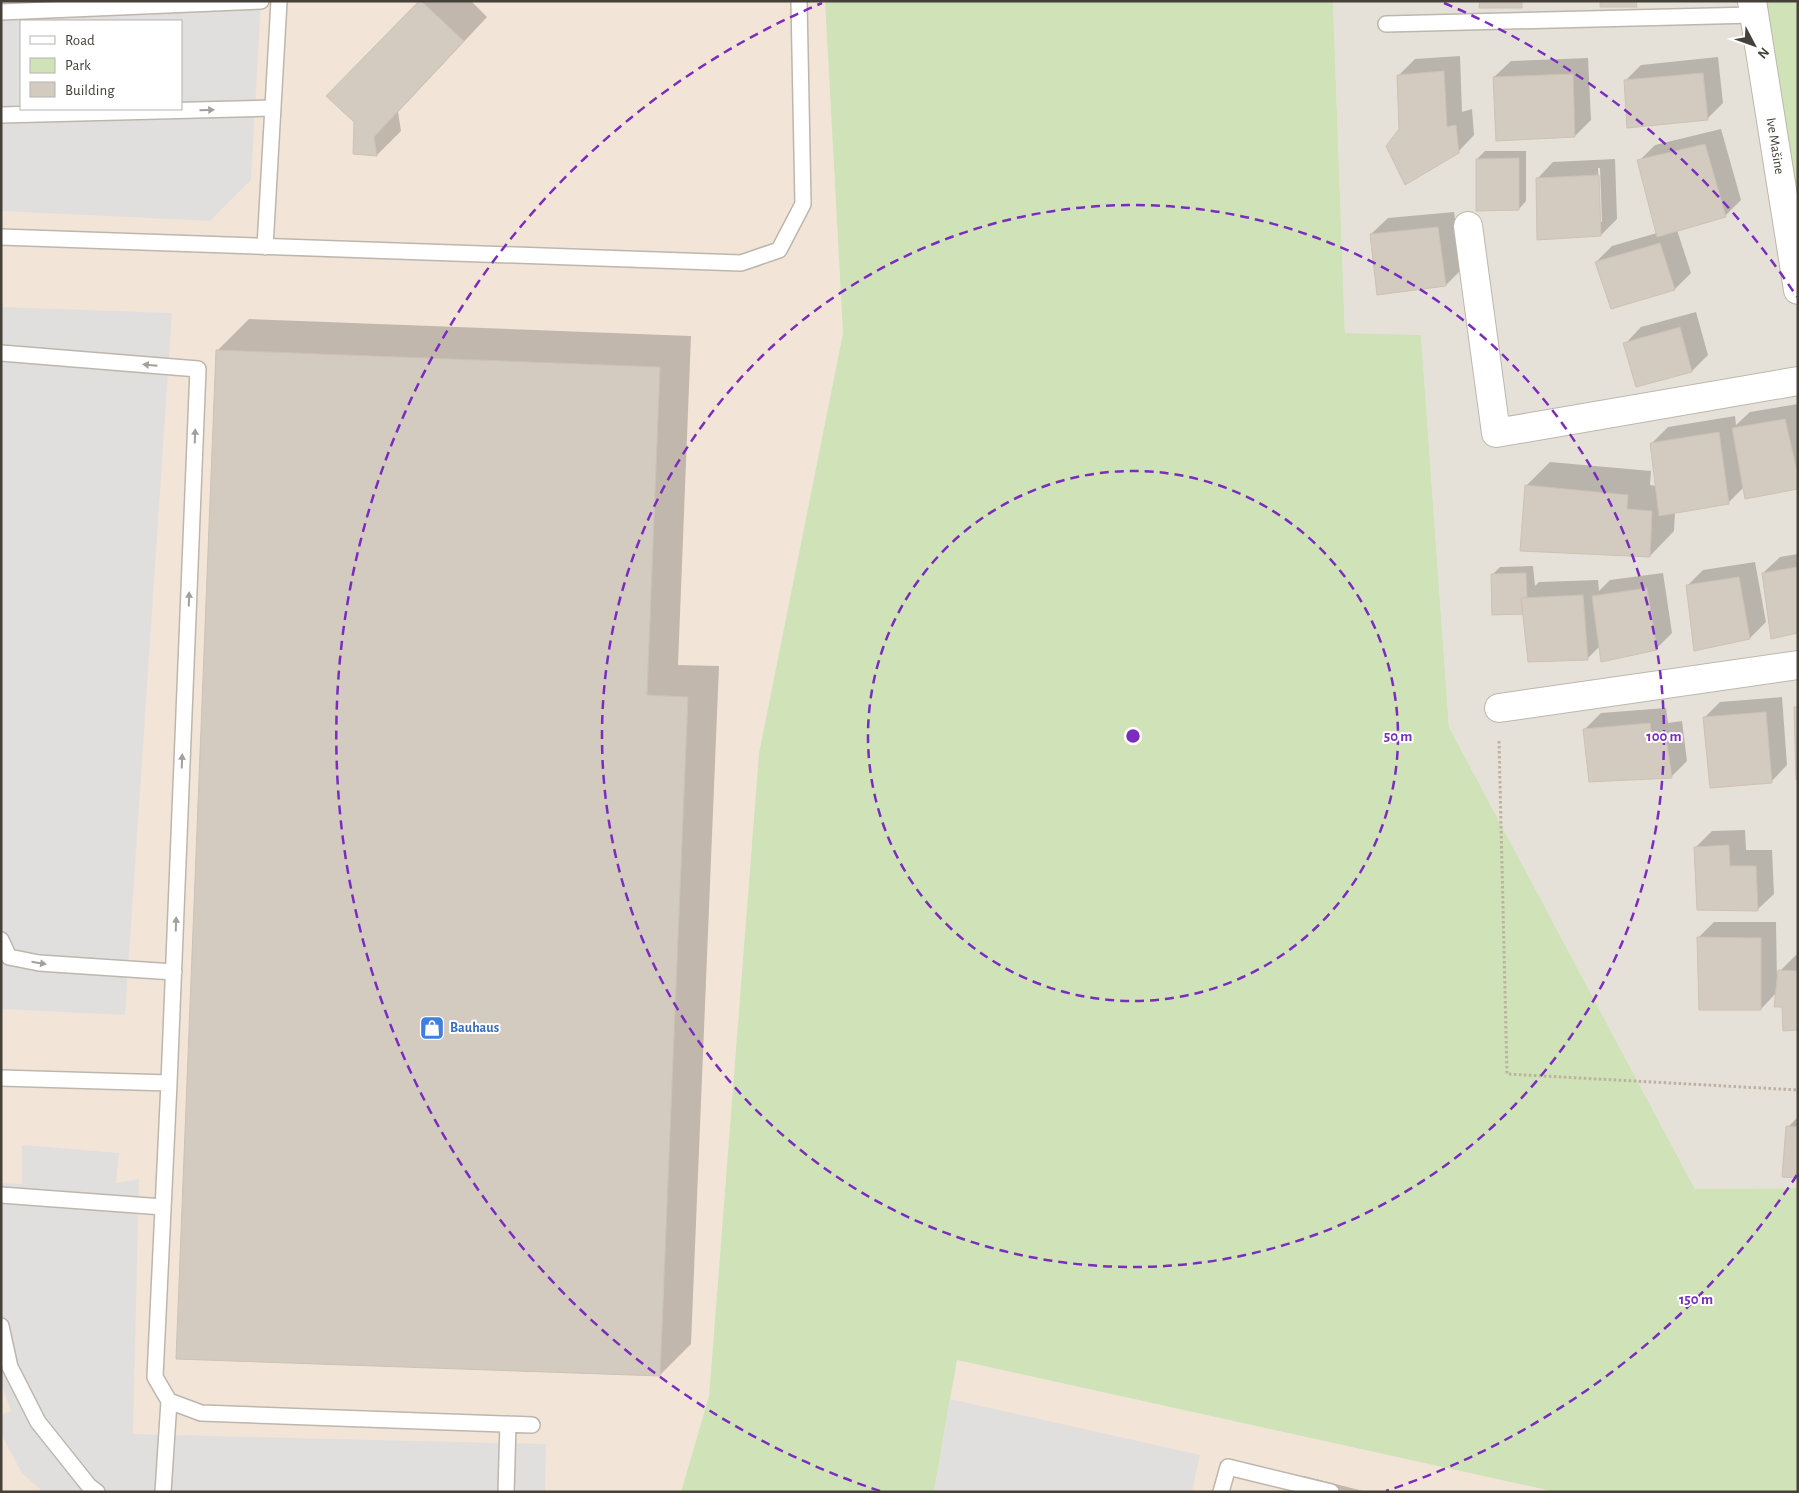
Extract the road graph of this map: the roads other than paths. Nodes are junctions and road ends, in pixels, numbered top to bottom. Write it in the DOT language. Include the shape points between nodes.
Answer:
graph roads {
  1 [pos="261,1"];
  2 [pos="279,1"];
  3 [pos="799,1"];
  4 [pos="1757,5"];
  5 [pos="1,12"];
  6 [pos="1386,24"];
  7 [pos="272,108"];
  8 [pos="1,115"];
  9 [pos="1468,226"];
  10 [pos="1,237"];
  11 [pos="265,247"];
  12 [pos="1798,290"];
  13 [pos="1,353"];
  14 [pos="1798,381"];
  15 [pos="1798,665"];
  16 [pos="1498,708"];
  17 [pos="1,940"];
  18 [pos="174,972"];
  19 [pos="1,1078"];
  20 [pos="169,1083"];
  21 [pos="1,1195"];
  22 [pos="163,1207"];
  23 [pos="1,1326"];
  24 [pos="169,1401"];
  25 [pos="508,1424"];
  26 [pos="532,1425"];
  27 [pos="97,1492"];
  28 [pos="163,1492"];
  29 [pos="506,1492"];
  30 [pos="1221,1492"];
  31 [pos="1331,1492"];
  1 -- 5 [label="lane"];
  2 -- 7 [label="lane"];
  3 -- 11 [label="lane" via="803,204 779,250 741,263"];
  4 -- 6 [label="lane"];
  4 -- 12 [label="street, Ive Mašine"];
  8 -- 7 [label="lane, one-way"];
  7 -- 11 [label="lane"];
  9 -- 14 [label="street" via="1496,433"];
  10 -- 11 [label="lane"];
  18 -- 13 [label="lane, one-way" via="198,369"];
  15 -- 16 [label="street"];
  17 -- 18 [label="lane, one-way" via="9,956 39,963"];
  18 -- 20 [label="lane"];
  19 -- 20 [label="lane"];
  20 -- 22 [label="lane"];
  21 -- 22 [label="lane"];
  22 -- 24 [label="lane" via="155,1377"];
  23 -- 27 [label="lane" via="10,1367 38,1422"];
  24 -- 25 [label="lane" via="201,1413"];
  24 -- 28 [label="lane"];
  25 -- 26 [label="lane"];
  25 -- 29 [label="lane"];
  30 -- 31 [label="lane" via="1228,1467"];
}
